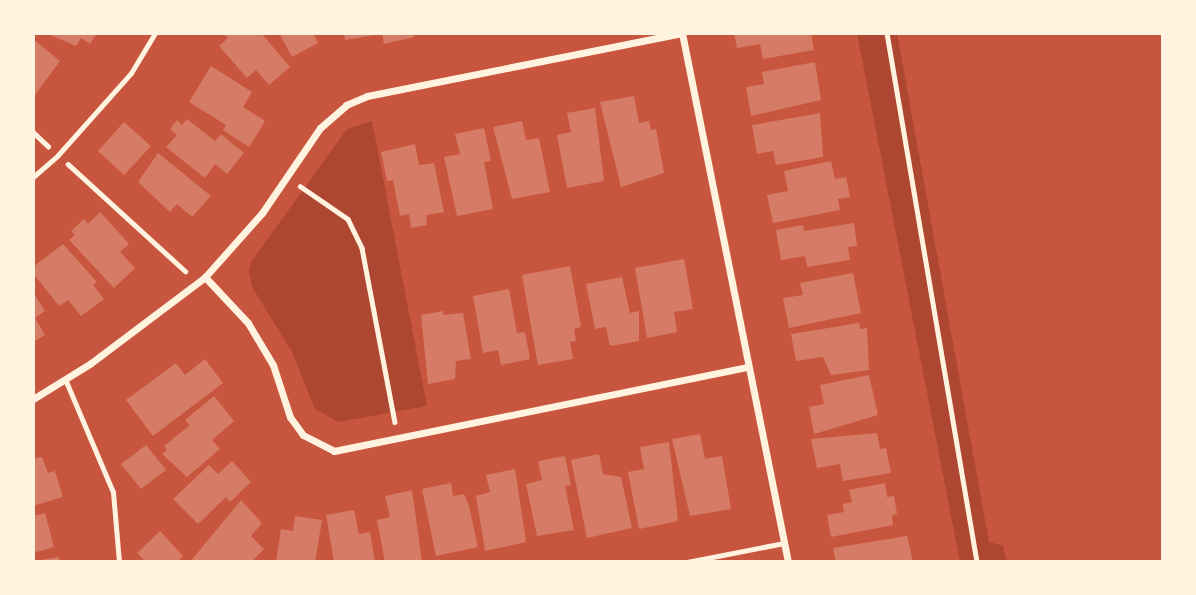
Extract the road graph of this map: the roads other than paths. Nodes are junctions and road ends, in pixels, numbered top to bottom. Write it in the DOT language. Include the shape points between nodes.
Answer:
graph roads {
  1 [pos="155,33"];
  2 [pos="681,33"];
  3 [pos="33,177"];
  4 [pos="205,277"];
  5 [pos="747,368"];
  6 [pos="65,379"];
  7 [pos="33,399"];
  8 [pos="784,544"];
  9 [pos="119,562"];
  10 [pos="687,562"];
  11 [pos="788,562"];
  1 -- 3 [label="lane" via="131,73"];
  2 -- 4 [label="street" via="367,96 332,116 262,213"];
  2 -- 5 [label="street"];
  4 -- 5 [label="street" via="248,323 273,365 290,416 303,435 334,451"];
  4 -- 6 [label="street"];
  5 -- 8 [label="street"];
  6 -- 7 [label="street"];
  6 -- 9 [label="lane" via="113,492"];
  8 -- 10 [label="lane"];
  8 -- 11 [label="street"];
}
